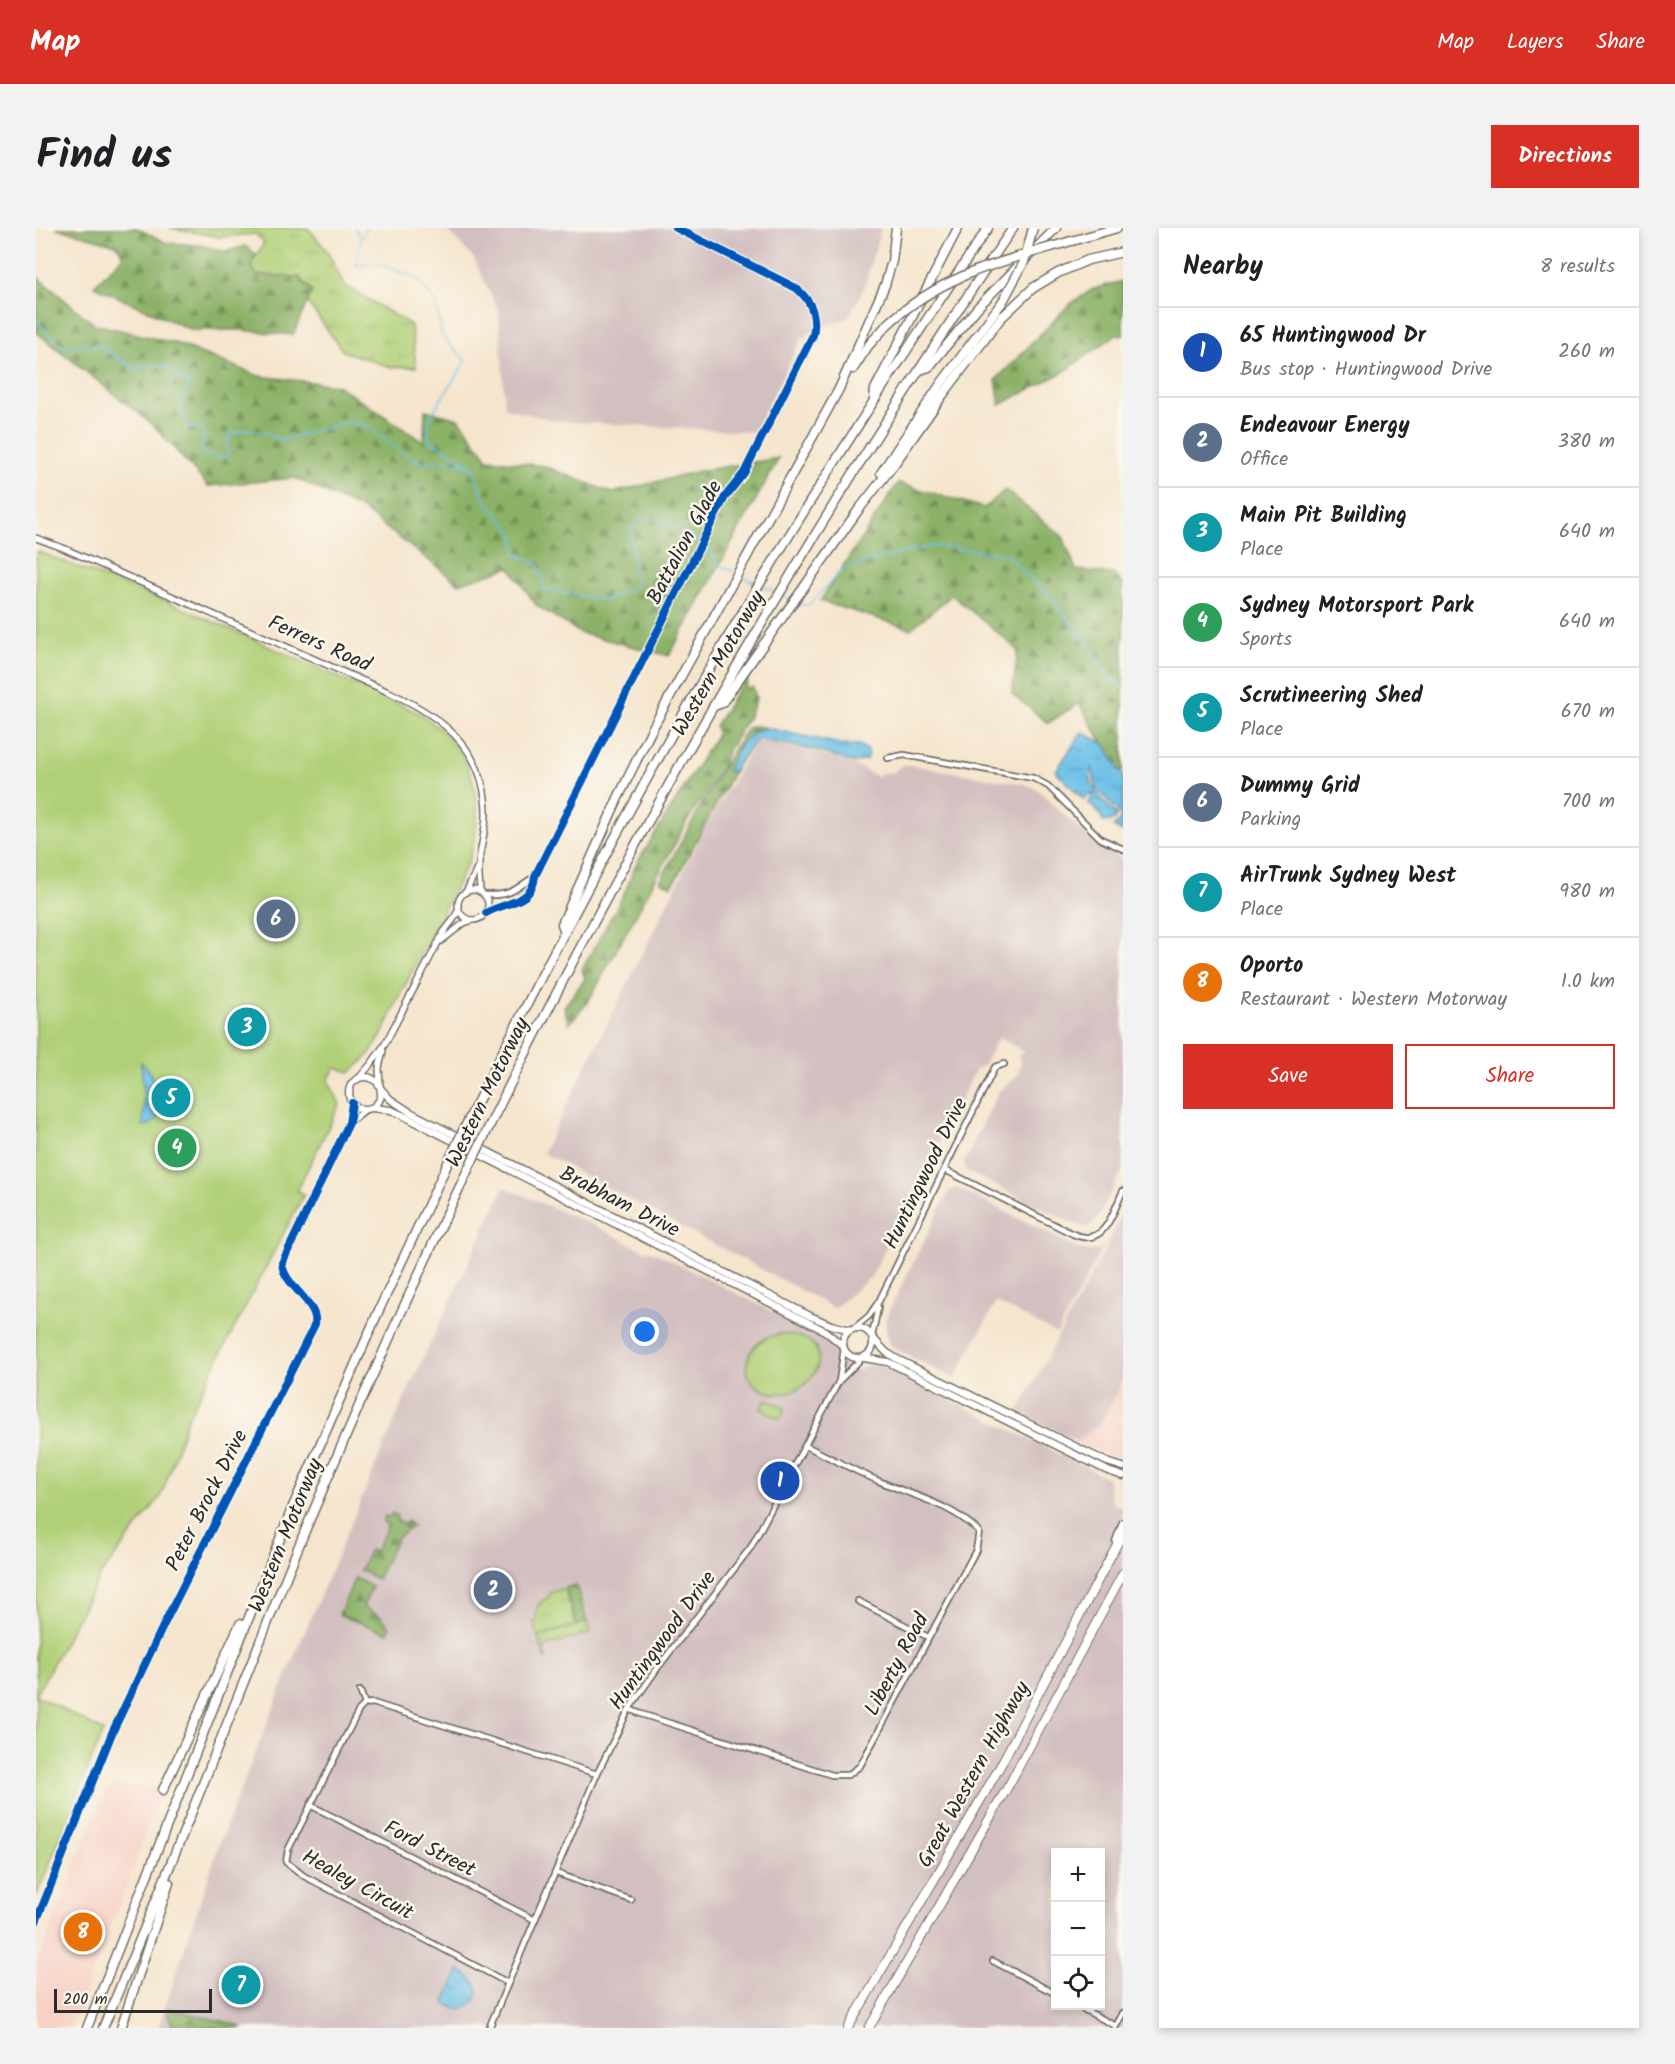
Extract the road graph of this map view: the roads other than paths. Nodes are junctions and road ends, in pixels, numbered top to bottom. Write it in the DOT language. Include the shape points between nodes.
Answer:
graph roads {
  1 [pos="676,228"];
  2 [pos="896,228"];
  3 [pos="958,228"];
  4 [pos="988,228"];
  5 [pos="1013,228"];
  6 [pos="1034,228"];
  7 [pos="1056,228"];
  8 [pos="1117,228"];
  9 [pos="1123,252"];
  10 [pos="920,370"];
  11 [pos="838,388"];
  12 [pos="873,403"];
  13 [pos="857,512"];
  14 [pos="36,538"];
  15 [pos="713,706"];
  16 [pos="888,758"];
  17 [pos="1123,849"];
  18 [pos="478,866"];
  19 [pos="535,876"];
  20 [pos="466,892"];
  21 [pos="482,893"];
  22 [pos="459,909"];
  23 [pos="486,913"];
  24 [pos="473,920"];
  25 [pos="565,932"];
  26 [pos="436,946"];
  27 [pos="385,1044"];
  28 [pos="1004,1064"];
  29 [pos="358,1079"];
  30 [pos="380,1088"];
  31 [pos="352,1103"];
  32 [pos="369,1109"];
  33 [pos="349,1123"];
  34 [pos="945,1170"];
  35 [pos="1123,1191"];
  36 [pos="879,1301"];
  37 [pos="852,1329"];
  38 [pos="873,1337"];
  39 [pos="844,1347"];
  40 [pos="862,1358"];
  41 [pos="839,1381"];
  42 [pos="806,1446"];
  43 [pos="1123,1467"];
  44 [pos="1123,1476"];
  45 [pos="1123,1522"];
  46 [pos="1123,1533"];
  47 [pos="1115,1548"];
  48 [pos="1123,1573"];
  49 [pos="259,1589"];
  50 [pos="858,1601"];
  51 [pos="928,1637"];
  52 [pos="360,1691"];
  53 [pos="365,1704"];
  54 [pos="629,1708"];
  55 [pos="597,1774"];
  56 [pos="163,1790"];
  57 [pos="310,1804"];
  58 [pos="171,1866"];
  59 [pos="556,1873"];
  60 [pos="630,1900"];
  61 [pos="535,1920"];
  62 [pos="36,1922"];
  63 [pos="993,1961"];
  64 [pos="508,1983"];
  65 [pos="1051,1991"];
  66 [pos="1084,2010"];
  67 [pos="1123,2013"];
  68 [pos="1116,2027"];
  69 [pos="87,2028"];
  70 [pos="102,2028"];
  71 [pos="121,2028"];
  72 [pos="489,2028"];
  73 [pos="848,2028"];
  74 [pos="869,2028"];
  1 -- 19 [label="street, Battalion Glade" via="796,288 808,299 814,330 744,473 725,497 688,568"];
  2 -- 11 [label="highway" via="892,261 882,293"];
  3 -- 12 [label="highway" via="875,389"];
  4 -- 12 [label="highway, Western Motorway"];
  5 -- 10 [label="highway, Western Motorway"];
  6 -- 13 [label="highway, bridge" via="1023,262 1003,301 921,413"];
  7 -- 10 [label="highway" via="978,307 929,367"];
  8 -- 11 [label="highway, bridge" via="948,281 887,325"];
  9 -- 13 [label="highway" via="1070,267 1033,288 1009,310"];
  10 -- 15 [label="highway, Western Motorway" via="788,578"];
  11 -- 25 [label="highway" via="629,774 562,924"];
  12 -- 25 [label="highway, Western Motorway" via="752,597"];
  13 -- 15 [label="highway" via="722,703"];
  14 -- 18 [label="street, Ferrers Road" via="382,689 439,719 465,747 482,782 486,815"];
  15 -- 58 [label="highway, Western Motorway, bridge" via="611,889 473,1159 406,1302 329,1475"];
  16 -- 17 [label="street" via="904,755 1033,778 1048,786 1101,839"];
  18 -- 20 [label="street, Ferrers Road"];
  18 -- 21 [label="street, Ferrers Road"];
  19 -- 21 [label="street, Battalion Glade" via="511,893"];
  19 -- 23 [label="street, Battalion Glade" via="534,885 525,896"];
  20 -- 21 [label="street"];
  20 -- 22 [label="street" via="459,899"];
  21 -- 23 [label="street" via="488,904"];
  22 -- 24 [label="street" via="464,917"];
  22 -- 26 [label="street"];
  23 -- 24 [label="street"];
  24 -- 26 [label="street" via="451,931"];
  25 -- 49 [label="highway, Western Motorway, bridge" via="454,1149 349,1376"];
  26 -- 27 [label="street"];
  27 -- 29 [label="street"];
  27 -- 30 [label="street" via="379,1068"];
  28 -- 34 [label="street, Huntingwood Drive" via="995,1067"];
  29 -- 30 [label="main road" via="371,1078"];
  29 -- 31 [label="main road" via="349,1089"];
  30 -- 32 [label="main road" via="380,1098"];
  30 -- 37 [label="main road, Brabham Drive" via="410,1112 810,1316"];
  31 -- 32 [label="main road"];
  31 -- 33 [label="street, Peter Brock Drive"];
  32 -- 33 [label="street, Peter Brock Drive"];
  32 -- 39 [label="main road, Brabham Drive" via="391,1110 404,1116 825,1330"];
  33 -- 62 [label="street, Peter Brock Drive" via="282,1263 288,1280 314,1314 315,1324 112,1733"];
  34 -- 35 [label="street" via="1086,1238 1103,1231"];
  34 -- 36 [label="street, Huntingwood Drive"];
  36 -- 37 [label="street, Huntingwood Drive" via="869,1316"];
  36 -- 38 [label="street, Huntingwood Drive"];
  37 -- 38 [label="main road" via="864,1329"];
  37 -- 39 [label="main road" via="844,1337"];
  38 -- 40 [label="main road" via="873,1350"];
  38 -- 43 [label="main road" via="897,1359"];
  39 -- 40 [label="main road" via="850,1357"];
  39 -- 41 [label="street, Huntingwood Drive"];
  40 -- 41 [label="street, Huntingwood Drive"];
  40 -- 44 [label="main road" via="888,1362"];
  41 -- 42 [label="street, Huntingwood Drive"];
  42 -- 51 [label="street, Liberty Road" via="935,1503 979,1532 976,1550"];
  42 -- 54 [label="street, Huntingwood Drive" via="751,1547"];
  45 -- 47 [label="main road"];
  46 -- 47 [label="highway, Great Western Highway"];
  47 -- 73 [label="highway, Great Western Highway" via="998,1770"];
  48 -- 74 [label="highway, Great Western Highway" via="1010,1783"];
  49 -- 56 [label="highway"];
  49 -- 69 [label="highway, Western Motorway"];
  50 -- 51 [label="street"];
  51 -- 54 [label="street, Liberty Road" via="863,1761 848,1775 832,1774"];
  52 -- 53 [label="street"];
  53 -- 55 [label="street" via="373,1703"];
  53 -- 57 [label="street, Healey Circuit"];
  54 -- 55 [label="street, Huntingwood Drive"];
  55 -- 59 [label="street, Huntingwood Drive"];
  57 -- 61 [label="street, Ford Street"];
  57 -- 64 [label="street, Healey Circuit" via="285,1857 289,1866"];
  58 -- 70 [label="highway, Western Motorway"];
  58 -- 71 [label="highway" via="173,1872"];
  59 -- 60 [label="street"];
  59 -- 61 [label="street, Huntingwood Drive"];
  61 -- 64 [label="street, Huntingwood Drive"];
  63 -- 65 [label="street"];
  64 -- 72 [label="street, Huntingwood Drive"];
  66 -- 68 [label="street"];
  67 -- 68 [label="street"];
}
